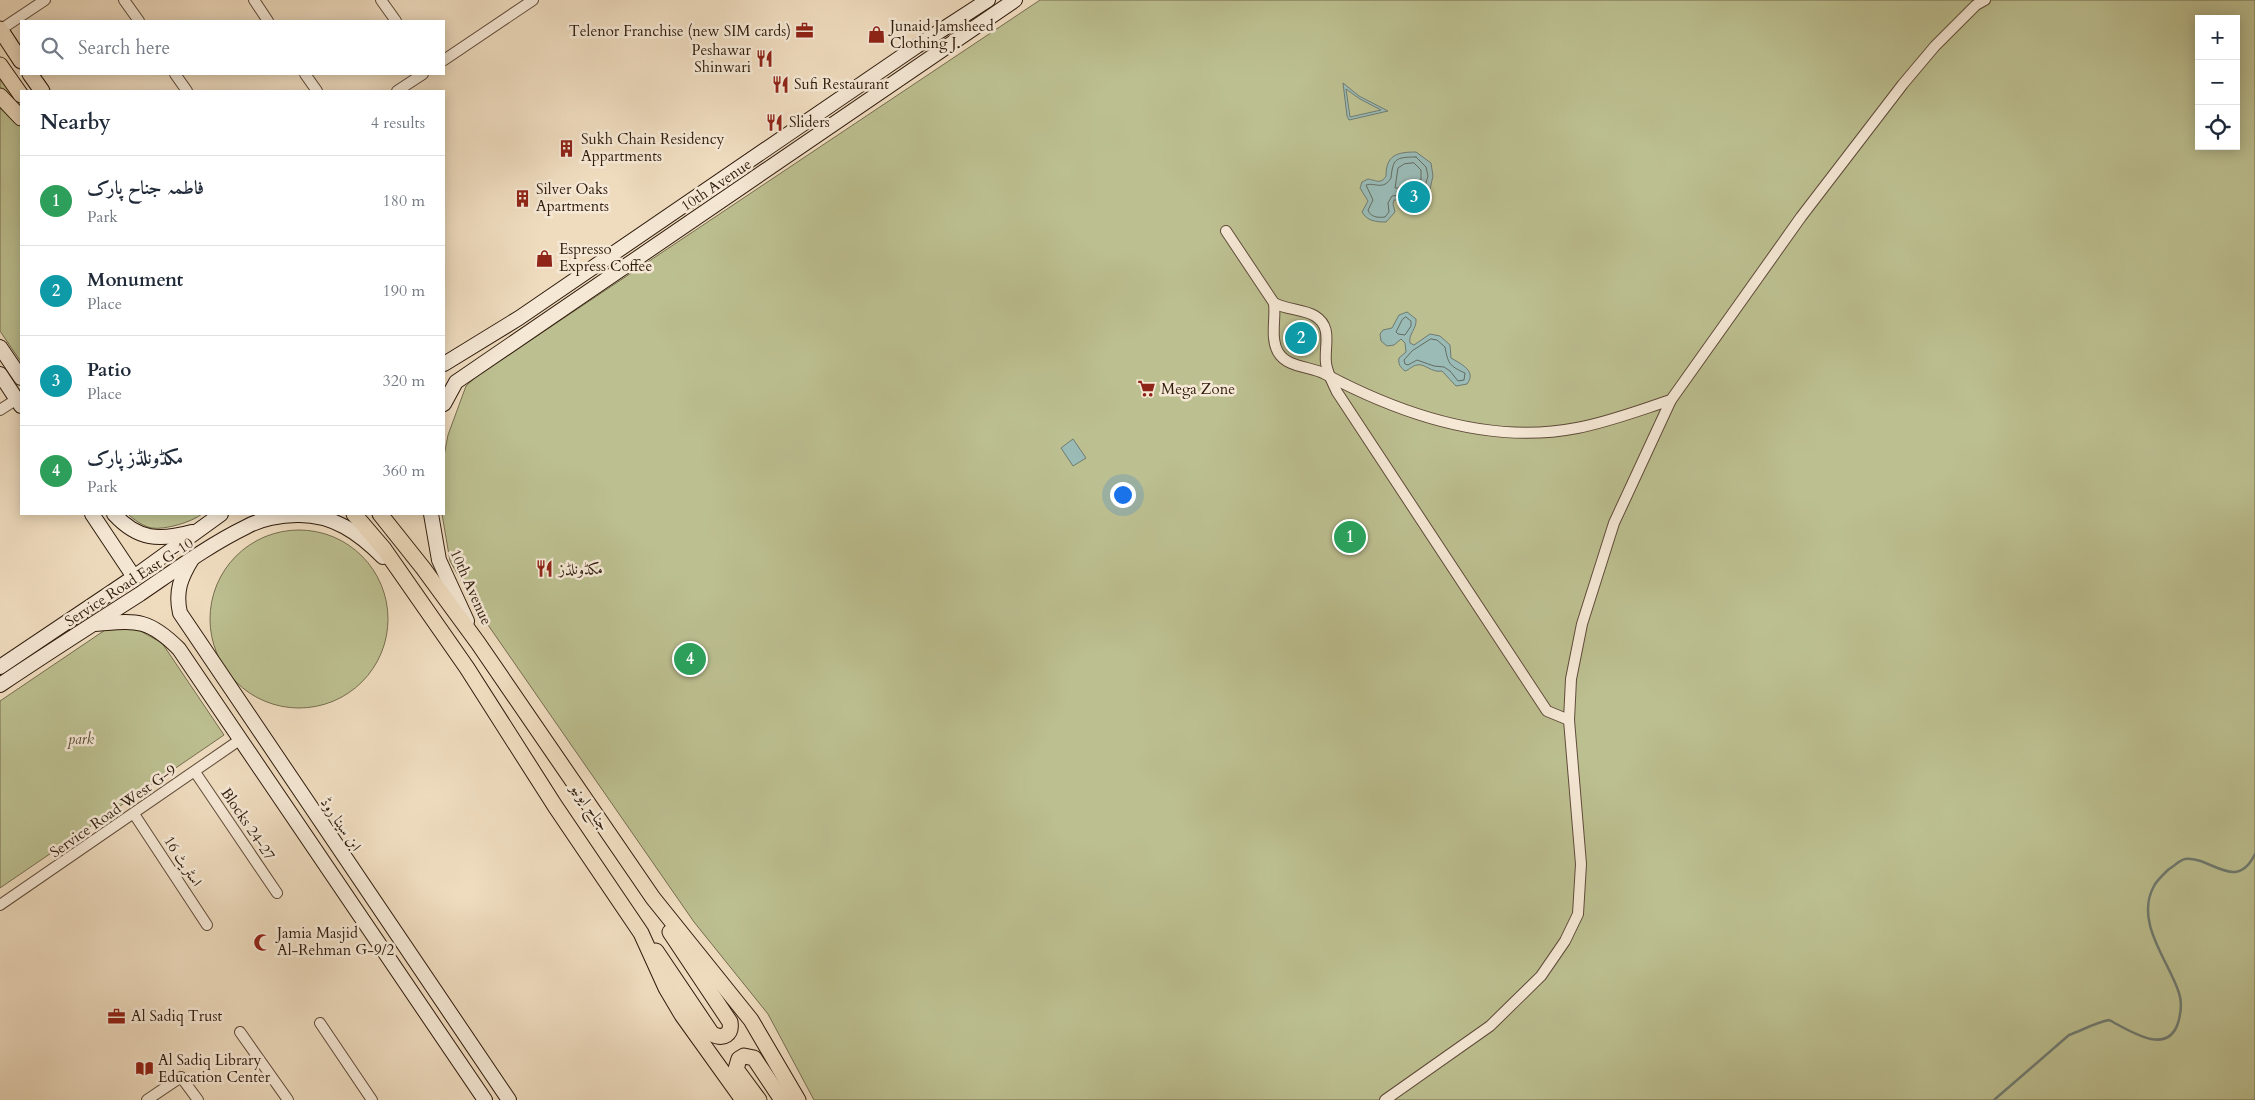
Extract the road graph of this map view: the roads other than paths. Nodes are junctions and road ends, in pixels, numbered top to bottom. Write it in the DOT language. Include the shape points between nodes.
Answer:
graph roads {
  1 [pos="45,0"];
  2 [pos="124,0"];
  3 [pos="254,0"];
  4 [pos="381,0"];
  5 [pos="988,0"];
  6 [pos="1015,0"];
  7 [pos="1985,0"];
  8 [pos="530,1"];
  9 [pos="138,20"];
  10 [pos="267,20"];
  11 [pos="395,20"];
  12 [pos="0,29"];
  13 [pos="20,59"];
  14 [pos="445,59"];
  15 [pos="0,65"];
  16 [pos="31,75"];
  17 [pos="176,75"];
  18 [pos="306,75"];
  19 [pos="421,75"];
  20 [pos="41,90"];
  21 [pos="186,90"];
  22 [pos="316,90"];
  23 [pos="398,90"];
  24 [pos="20,94"];
  25 [pos="0,96"];
  26 [pos="20,117"];
  27 [pos="691,202"];
  28 [pos="701,215"];
  29 [pos="1226,231"];
  30 [pos="1274,303"];
  31 [pos="0,347"];
  32 [pos="445,363"];
  33 [pos="0,374"];
  34 [pos="1329,376"];
  35 [pos="20,377"];
  36 [pos="456,382"];
  37 [pos="445,390"];
  38 [pos="1671,400"];
  39 [pos="19,402"];
  40 [pos="445,402"];
  41 [pos="0,410"];
  42 [pos="93,515"];
  43 [pos="115,515"];
  44 [pos="220,515"];
  45 [pos="269,515"];
  46 [pos="293,515"];
  47 [pos="306,515"];
  48 [pos="355,515"];
  49 [pos="381,515"];
  50 [pos="431,515"];
  51 [pos="258,522"];
  52 [pos="198,531"];
  53 [pos="192,559"];
  54 [pos="134,577"];
  55 [pos="407,581"];
  56 [pos="94,624"];
  57 [pos="478,643"];
  58 [pos="0,667"];
  59 [pos="0,685"];
  60 [pos="1569,720"];
  61 [pos="242,740"];
  62 [pos="195,772"];
  63 [pos="134,814"];
  64 [pos="276,893"];
  65 [pos="653,898"];
  66 [pos="0,905"];
  67 [pos="207,925"];
  68 [pos="641,933"];
  69 [pos="320,1023"];
  70 [pos="240,1032"];
  71 [pos="147,1100"];
  72 [pos="198,1100"];
  73 [pos="288,1100"];
  74 [pos="372,1100"];
  75 [pos="485,1100"];
  76 [pos="509,1100"];
  77 [pos="743,1100"];
  78 [pos="760,1100"];
  79 [pos="782,1100"];
  80 [pos="798,1100"];
  81 [pos="1385,1100"];
  1 -- 12 [label="street"];
  2 -- 9 [label="street"];
  3 -- 10 [label="street"];
  4 -- 11 [label="street"];
  5 -- 27 [label="main road, 10th Avenue"];
  6 -- 28 [label="main road, 10th Avenue"];
  7 -- 38 [label="street" via="1935,46 1903,84 1801,217"];
  8 -- 14 [label="street"];
  12 -- 13 [label="main road"];
  15 -- 24 [label="main road"];
  16 -- 20 [label="main road"];
  17 -- 21 [label="street"];
  18 -- 22 [label="street"];
  19 -- 23 [label="street"];
  25 -- 26 [label="main road"];
  27 -- 28 [label="main road"];
  27 -- 32 [label="main road, 10th Avenue" via="519,318"];
  28 -- 36 [label="main road, 10th Avenue"];
  29 -- 30 [label="street"];
  30 -- 34 [label="street" via="1274,342 1283,358"];
  30 -- 34 [label="street" via="1308,313 1322,322 1327,338"];
  31 -- 35 [label="main road"];
  33 -- 39 [label="main road"];
  34 -- 38 [label="street" via="1412,413 1488,430 1534,433 1576,428"];
  34 -- 60 [label="street" via="1368,442 1547,711"];
  36 -- 37 [label="main road"];
  36 -- 40 [label="main road, 10th Avenue"];
  38 -- 60 [label="street" via="1614,523 1582,624 1571,679"];
  39 -- 41 [label="street"];
  42 -- 54 [label="main road"];
  43 -- 52 [label="main road" via="137,531 156,538"];
  44 -- 52 [label="main road, Service Road East G-10"];
  45 -- 51 [label="main road"];
  46 -- 51 [label="main road, Service Road East G-10"];
  47 -- 55 [label="main road, Service Road East G-10" via="347,526 363,537"];
  48 -- 55 [label="main road, جناح ایونیو"];
  49 -- 57 [label="main road, جناح ایونیو"];
  50 -- 57 [label="main road, 10th Avenue" via="444,572"];
  51 -- 53 [label="main road, Service Road East G-10"];
  52 -- 54 [label="main road, Service Road East G-10"];
  53 -- 56 [label="main road, Service Road East G-10"];
  53 -- 76 [label="main road, ابن سینا روڈ" via="179,584 177,602 180,613"];
  54 -- 58 [label="main road, Service Road East G-10"];
  55 -- 68 [label="main road, جناح ایونیو"];
  56 -- 59 [label="main road, Service Road East G-10"];
  56 -- 61 [label="main road" via="129,621 166,636 179,649"];
  57 -- 65 [label="main road, جناح ایونیو"];
  60 -- 81 [label="street" via="1581,864 1578,914 1541,976 1490,1026"];
  61 -- 62 [label="street, Service Road West G-9"];
  61 -- 75 [label="main road"];
  62 -- 63 [label="street, Service Road West G-9"];
  62 -- 64 [label="street, Blocks 24-27"];
  63 -- 66 [label="street, Service Road West G-9"];
  63 -- 67 [label="street, اسٹریٹ 16"];
  65 -- 68 [label="main road" via="659,915 730,1022 729,1033 724,1037 712,1034 661,957"];
  65 -- 80 [label="main road, جناح ایونیو" via="751,1020"];
  68 -- 77 [label="main road, جناح ایونیو" via="682,1015"];
  69 -- 74 [label="street"];
  70 -- 73 [label="street"];
  71 -- 72 [label="street" via="182,1076"];
  78 -- 79 [label="main road" via="736,1069 744,1056 754,1058"];
}
